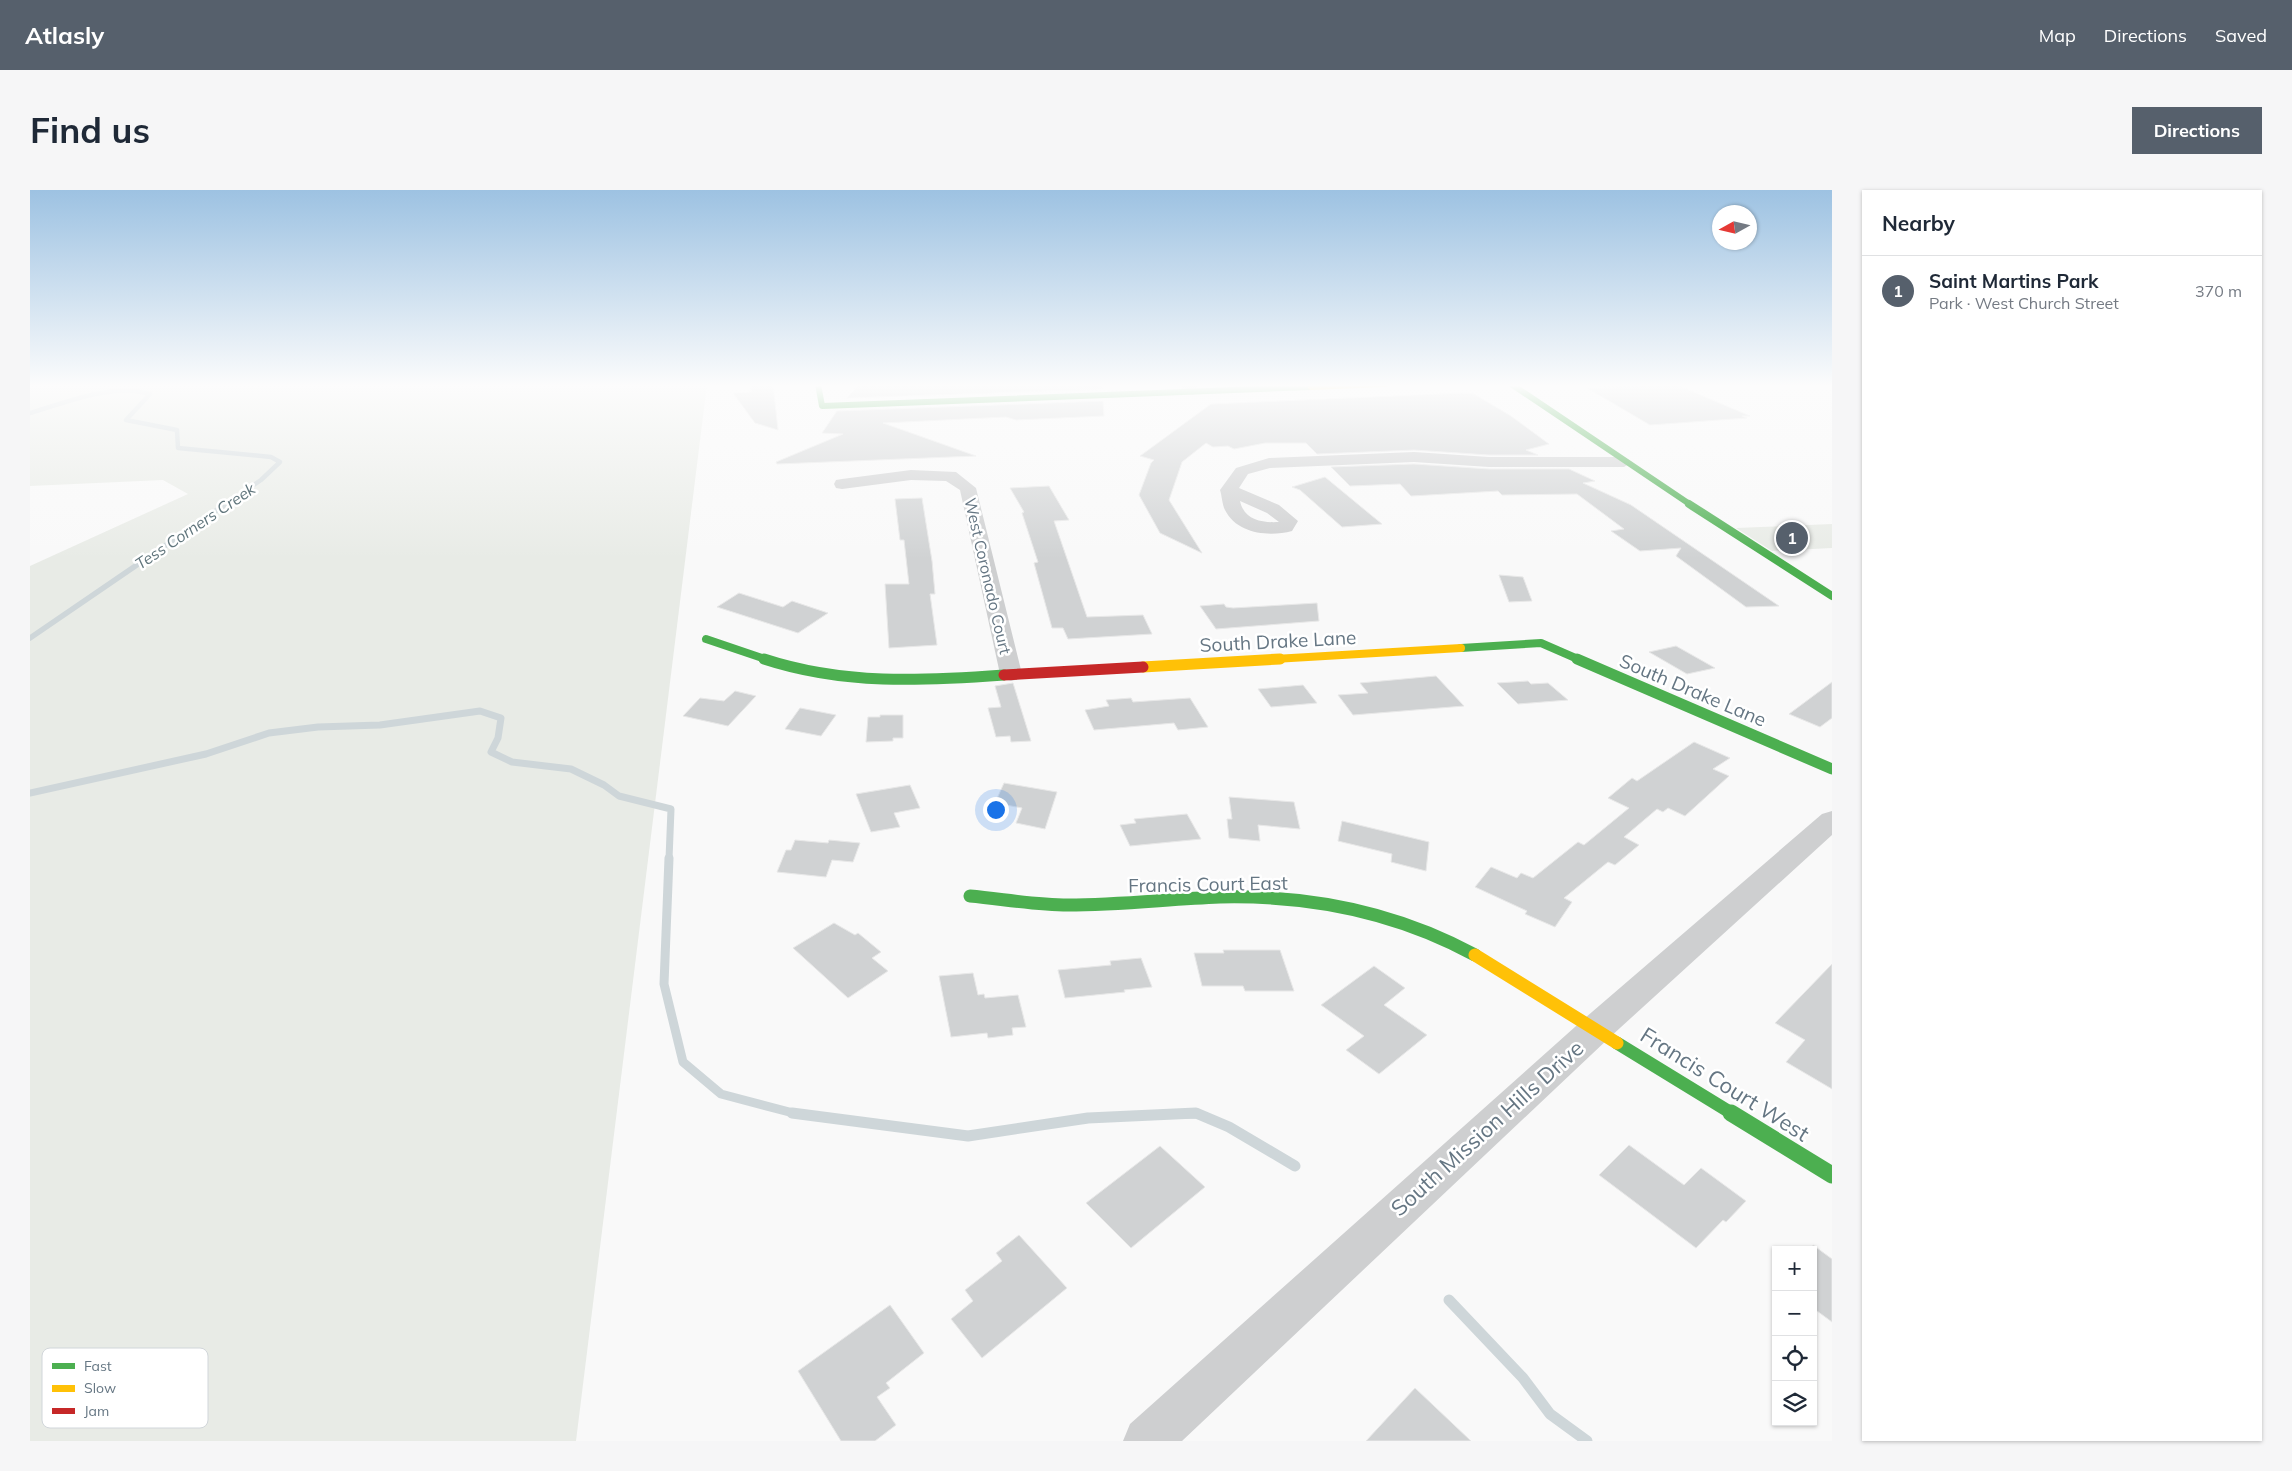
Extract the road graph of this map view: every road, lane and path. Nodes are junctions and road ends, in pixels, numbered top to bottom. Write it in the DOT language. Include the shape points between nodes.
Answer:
graph roads {
  1 [pos="1596,442"];
  2 [pos="1624,462"];
  3 [pos="842,484"];
  4 [pos="1229,490"];
  5 [pos="1832,596"];
  6 [pos="706,639"];
  7 [pos="1010,674"];
  8 [pos="1832,769"];
  9 [pos="1832,820"];
  10 [pos="970,896"];
  11 [pos="1597,1028"];
  12 [pos="1832,1175"];
  13 [pos="1164,1436"];
  1 -- 2 [label="street"];
  2 -- 4 [label="street" via="1489,462 1414,457 1269,463 1242,471"];
  2 -- 5 [label="street"];
  3 -- 7 [label="street, West Coronado Court" via="911,475 950,476 968,488"];
  6 -- 7 [label="street, South Drake Lane" via="814,673 860,679 921,680"];
  7 -- 8 [label="street, South Drake Lane" via="1541,643"];
  9 -- 11 [label="street, South Mission Hills Drive"];
  10 -- 11 [label="street, Francis Court East" via="1067,905 1242,897 1294,899 1338,906 1411,925 1470,952"];
  11 -- 12 [label="street, Francis Court West"];
  11 -- 13 [label="street, South Mission Hills Drive"];
}
